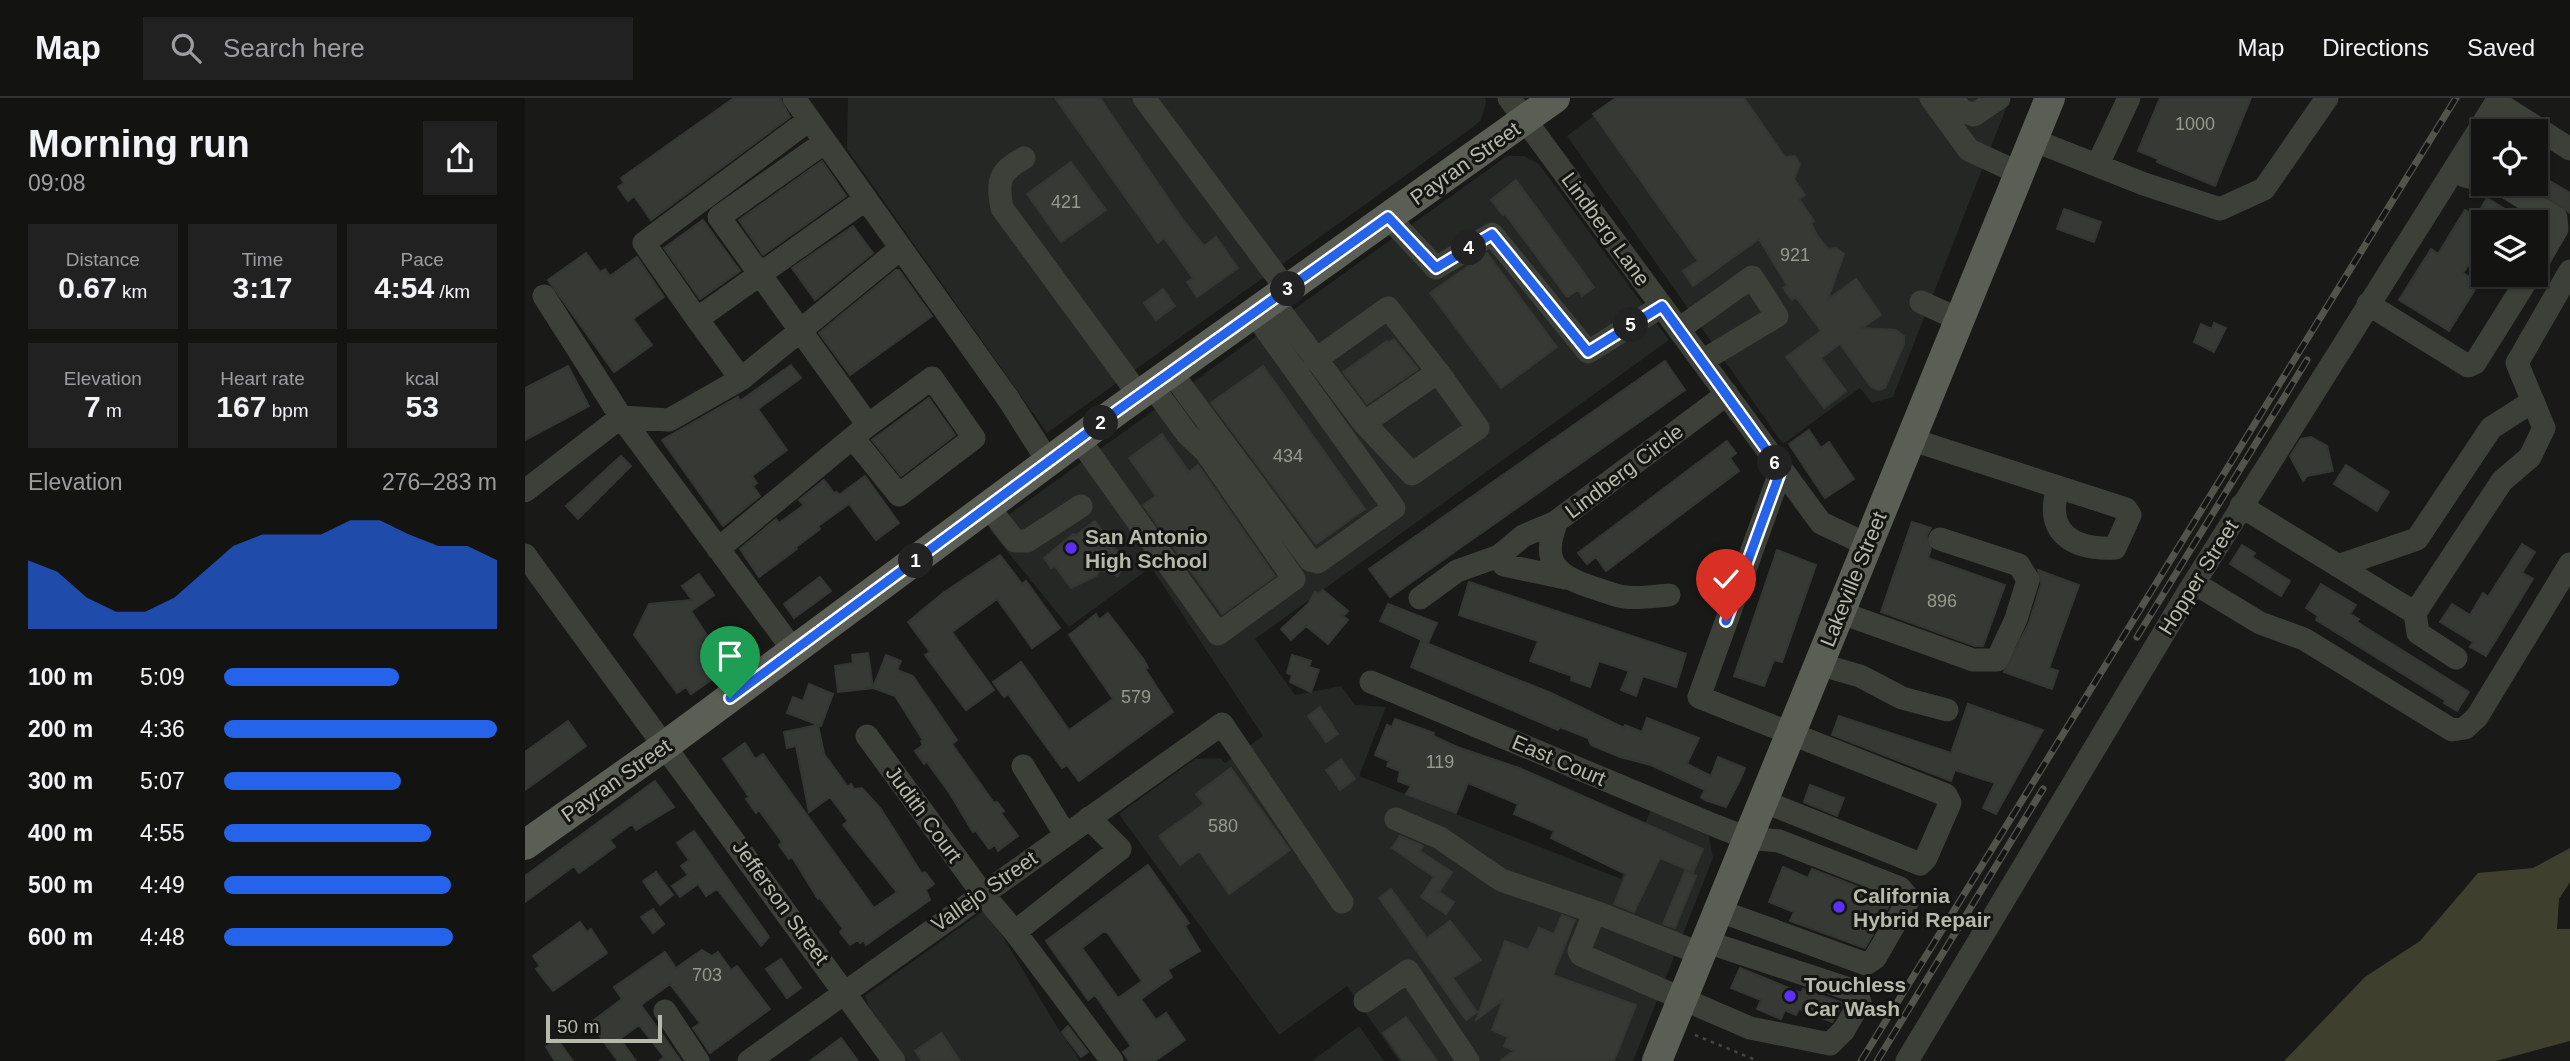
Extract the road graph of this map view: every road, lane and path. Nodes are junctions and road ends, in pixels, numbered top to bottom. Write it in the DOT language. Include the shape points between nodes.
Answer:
graph roads {
  1 [pos="794,98"];
  2 [pos="1144,98"];
  3 [pos="1555,98"];
  4 [pos="1931,98"];
  5 [pos="1953,98"];
  6 [pos="1999,98"];
  7 [pos="2050,98"];
  8 [pos="2129,98"];
  9 [pos="2327,98"];
  10 [pos="2497,100"];
  11 [pos="1517,109"];
  12 [pos="809,120"];
  13 [pos="2033,140"];
  14 [pos="825,142"];
  15 [pos="2570,149"];
  16 [pos="1024,158"];
  17 [pos="2098,164"];
  18 [pos="2455,168"];
  19 [pos="2019,173"];
  20 [pos="2471,177"];
  21 [pos="721,185"];
  22 [pos="2520,196"];
  23 [pos="866,199"];
  24 [pos="736,206"];
  25 [pos="2543,210"];
  26 [pos="2548,213"];
  27 [pos="1388,217"];
  28 [pos="2548,244"];
  29 [pos="901,248"];
  30 [pos="2570,271"];
  31 [pos="761,276"];
  32 [pos="2522,287"];
  33 [pos="544,296"];
  34 [pos="1271,301"];
  35 [pos="1921,302"];
  36 [pos="2368,304"];
  37 [pos="1662,306"];
  38 [pos="697,319"];
  39 [pos="1960,320"];
  40 [pos="1679,329"];
  41 [pos="801,332"];
  42 [pos="1315,359"];
  43 [pos="1702,361"];
  44 [pos="1438,372"];
  45 [pos="741,379"];
  46 [pos="1154,384"];
  47 [pos="1727,394"];
  48 [pos="2532,401"];
  49 [pos="621,417"];
  50 [pos="1364,423"];
  51 [pos="860,431"];
  52 [pos="1079,439"];
  53 [pos="1910,439"];
  54 [pos="1049,463"];
  55 [pos="1781,470"];
  56 [pos="2059,488"];
  57 [pos="525,491"];
  58 [pos="1081,506"];
  59 [pos="2241,506"];
  60 [pos="989,508"];
  61 [pos="1556,522"];
  62 [pos="1940,539"];
  63 [pos="1866,544"];
  64 [pos="718,549"];
  65 [pos="525,555"];
  66 [pos="1499,555"];
  67 [pos="2570,564"];
  68 [pos="2338,565"];
  69 [pos="1565,578"];
  70 [pos="2194,583"];
  71 [pos="1669,595"];
  72 [pos="1420,598"];
  73 [pos="1839,612"];
  74 [pos="2415,613"];
  75 [pos="794,650"];
  76 [pos="2456,658"];
  77 [pos="1818,664"];
  78 [pos="1371,682"];
  79 [pos="1947,710"];
  80 [pos="1790,732"];
  81 [pos="867,736"];
  82 [pos="666,745"];
  83 [pos="1023,766"];
  84 [pos="1763,801"];
  85 [pos="1089,818"];
  86 [pos="1397,819"];
  87 [pos="1065,834"];
  88 [pos="1747,838"];
  89 [pos="525,845"];
  90 [pos="982,892"];
  91 [pos="1342,902"];
  92 [pos="1717,910"];
  93 [pos="1598,913"];
  94 [pos="1014,932"];
  95 [pos="1702,947"];
  96 [pos="846,990"];
  97 [pos="1681,998"];
  98 [pos="1365,1001"];
  99 [pos="664,1011"];
  100 [pos="1695,1035"];
  101 [pos="698,1061"];
  102 [pos="749,1061"];
  103 [pos="894,1061"];
  104 [pos="1112,1061"];
  105 [pos="1468,1061"];
  106 [pos="1657,1061"];
  107 [pos="1758,1061"];
  108 [pos="1906,1061"];
  1 -- 12 [label="street"];
  2 -- 34 [label="street"];
  3 -- 11 [label="main road, Payran Street"];
  4 -- 19 [label="street" via="1969,150"];
  5 -- 6 [label="street" via="1961,110 1974,115"];
  7 -- 13 [label="main road, Lakeville Street"];
  8 -- 17 [label="street"];
  9 -- 17 [label="street" via="2264,188 2220,209"];
  10 -- 15 [label="street"];
  10 -- 18 [label="street, Hopper Street"];
  11 -- 27 [label="main road, Payran Street"];
  11 -- 37 [label="street, Lindberg Lane"];
  12 -- 14 [label="street"];
  12 -- 21 [label="street"];
  13 -- 17 [label="street"];
  13 -- 19 [label="main road, Lakeville Street"];
  14 -- 23 [label="street"];
  14 -- 24 [label="street"];
  16 -- 46 [label="street" via="1007,168 997,185 1002,208"];
  18 -- 20 [label="street"];
  18 -- 36 [label="street, Hopper Street"];
  19 -- 39 [label="main road, Lakeville Street"];
  21 -- 24 [label="street"];
  21 -- 38 [label="street" via="644,243"];
  22 -- 25 [label="street"];
  23 -- 29 [label="street"];
  23 -- 31 [label="street"];
  24 -- 31 [label="street" via="719,217"];
  26 -- 28 [label="street" via="2556,218 2557,229"];
  27 -- 34 [label="main road, Payran Street"];
  27 -- 37 [label="street" via="1436,268 1492,234 1588,352"];
  29 -- 41 [label="street"];
  29 -- 54 [label="street"];
  30 -- 48 [label="street" via="2517,363"];
  31 -- 38 [label="street"];
  31 -- 41 [label="street"];
  32 -- 36 [label="street" via="2475,363 2468,366"];
  33 -- 49 [label="street"];
  34 -- 42 [label="street"];
  34 -- 46 [label="main road, Payran Street"];
  34 -- 46 [label="street" via="1394,508 1318,562 1310,560"];
  35 -- 39 [label="street"];
  36 -- 59 [label="street, Hopper Street"];
  37 -- 40 [label="street, Lindberg Lane"];
  38 -- 45 [label="street"];
  39 -- 53 [label="main road, Lakeville Street"];
  40 -- 43 [label="street, Lindberg Lane"];
  40 -- 43 [label="street" via="1752,277 1777,316"];
  41 -- 45 [label="street"];
  41 -- 51 [label="street"];
  42 -- 44 [label="street" via="1388,308"];
  42 -- 50 [label="street"];
  43 -- 47 [label="street, Lindberg Lane"];
  44 -- 50 [label="street"];
  44 -- 50 [label="street" via="1478,428 1412,474"];
  45 -- 49 [label="street" via="669,420"];
  46 -- 52 [label="main road, Payran Street"];
  46 -- 52 [label="street" via="1294,579 1217,634"];
  47 -- 55 [label="street, Lindberg Lane"];
  47 -- 61 [label="street, Lindberg Circle"];
  48 -- 68 [label="street" via="2491,428 2417,539"];
  48 -- 74 [label="street" via="2544,428 2530,457 2502,481"];
  49 -- 57 [label="street"];
  49 -- 64 [label="street"];
  51 -- 51 [label="street" via="932,378 974,438 899,495"];
  51 -- 64 [label="street"];
  52 -- 54 [label="main road, Payran Street"];
  53 -- 56 [label="street"];
  53 -- 63 [label="main road, Lakeville Street"];
  54 -- 60 [label="main road, Payran Street"];
  55 -- 63 [label="street, Lindberg Lane" via="1821,523"];
  55 -- 80 [label="street" via="1699,697"];
  58 -- 60 [label="street" via="1027,541 1015,541"];
  59 -- 68 [label="street"];
  59 -- 70 [label="street, Hopper Street"];
  60 -- 75 [label="main road, Payran Street"];
  61 -- 66 [label="street" via="1523,536"];
  61 -- 69 [label="street, Lindberg Circle" via="1550,552"];
  62 -- 73 [label="street" via="2019,565 2028,580 1997,660 1973,660"];
  63 -- 73 [label="main road, Lakeville Street"];
  64 -- 75 [label="street"];
  65 -- 82 [label="street, Jefferson Street"];
  66 -- 69 [label="street" via="1504,565"];
  66 -- 72 [label="street" via="1457,571"];
  67 -- 70 [label="street" via="2477,717 2465,728 2452,730 2304,639 2260,622"];
  68 -- 74 [label="street"];
  69 -- 71 [label="street" via="1625,597"];
  70 -- 108 [label="street, Hopper Street"];
  73 -- 77 [label="main road, Lakeville Street"];
  74 -- 76 [label="street" via="2418,633"];
  75 -- 82 [label="main road, Payran Street"];
  77 -- 79 [label="street" via="1860,676 1902,698"];
  77 -- 80 [label="main road, Lakeville Street"];
  78 -- 88 [label="street, East Court"];
  80 -- 84 [label="main road, Lakeville Street"];
  80 -- 84 [label="street" via="1946,795 1950,803 1920,864"];
  81 -- 90 [label="street, Judith Court"];
  82 -- 89 [label="main road, Payran Street"];
  82 -- 96 [label="street, Jefferson Street"];
  83 -- 87 [label="street"];
  84 -- 88 [label="main road, Lakeville Street"];
  85 -- 87 [label="street, Vallejo Street"];
  85 -- 91 [label="street, Vallejo Street" via="1222,724"];
  85 -- 94 [label="street" via="1120,849"];
  86 -- 93 [label="street" via="1440,838 1501,880"];
  87 -- 90 [label="street, Vallejo Street"];
  88 -- 92 [label="main road, Lakeville Street"];
  88 -- 92 [label="street, East Court" via="1779,841 1900,888 1909,899 1875,958 1866,964"];
  90 -- 94 [label="street, Judith Court"];
  90 -- 96 [label="street, Vallejo Street"];
  92 -- 95 [label="main road, Lakeville Street"];
  93 -- 95 [label="street"];
  93 -- 97 [label="street" via="1579,951 1581,956"];
  94 -- 104 [label="street, Judith Court"];
  95 -- 97 [label="main road, Lakeville Street"];
  95 -- 97 [label="street" via="1849,989 1860,1002 1830,1044 1750,1028"];
  96 -- 102 [label="street, Vallejo Street"];
  96 -- 103 [label="street, Jefferson Street"];
  97 -- 106 [label="main road, Lakeville Street"];
  98 -- 105 [label="street" via="1408,971"];
  99 -- 101 [label="street"];
  100 -- 107 [label="path"];
}
